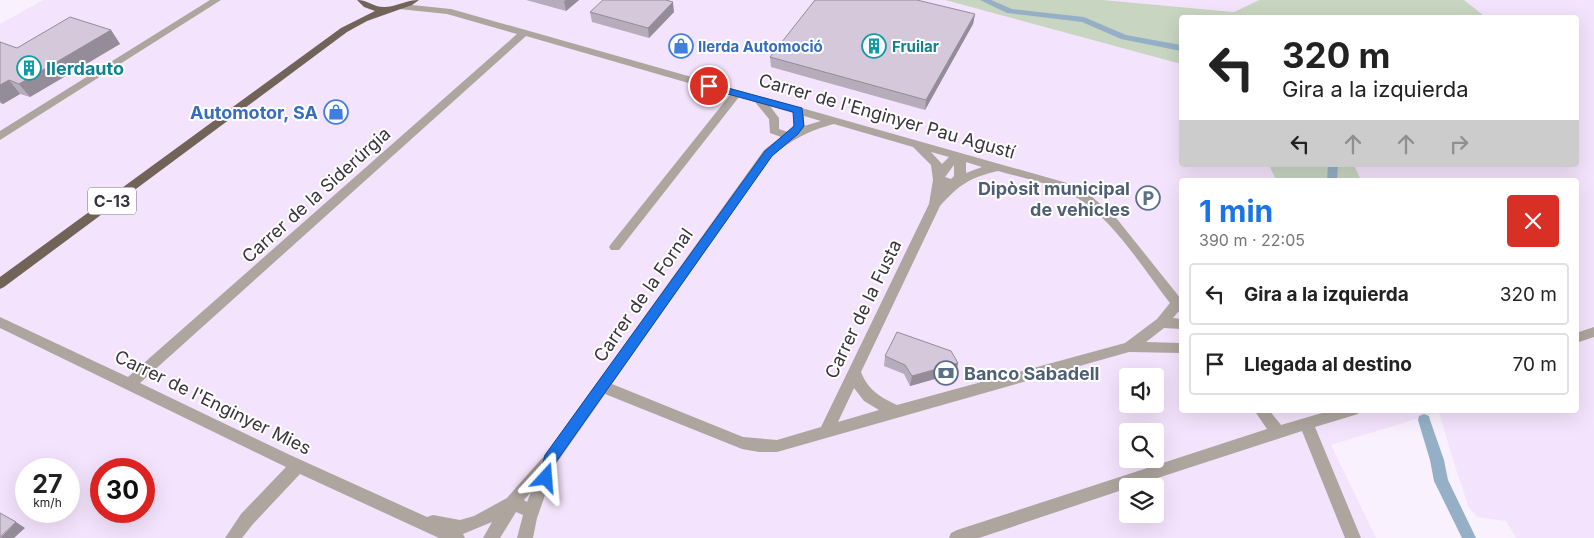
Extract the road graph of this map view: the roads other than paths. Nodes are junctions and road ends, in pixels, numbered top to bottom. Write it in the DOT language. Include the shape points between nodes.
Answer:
graph roads {
  1 [pos="216,0"];
  2 [pos="414,0"];
  3 [pos="430,0"];
  4 [pos="363,1"];
  5 [pos="402,7"];
  6 [pos="390,9"];
  7 [pos="448,10"];
  8 [pos="344,30"];
  9 [pos="524,32"];
  10 [pos="736,94"];
  11 [pos="759,100"];
  12 [pos="798,110"];
  13 [pos="835,121"];
  14 [pos="774,131"];
  15 [pos="0,136"];
  16 [pos="790,136"];
  17 [pos="915,143"];
  18 [pos="768,153"];
  19 [pos="960,156"];
  20 [pos="999,167"];
  21 [pos="938,179"];
  22 [pos="954,184"];
  23 [pos="935,204"];
  24 [pos="615,247"];
  25 [pos="0,284"];
  26 [pos="1179,306"];
  27 [pos="0,322"];
  28 [pos="1162,323"];
  29 [pos="1179,324"];
  30 [pos="1594,332"];
  31 [pos="1579,337"];
  32 [pos="1179,344"];
  33 [pos="1129,347"];
  34 [pos="854,372"];
  35 [pos="130,383"];
  36 [pos="603,387"];
  37 [pos="896,411"];
  38 [pos="1263,413"];
  39 [pos="1343,413"];
  40 [pos="1306,424"];
  41 [pos="826,431"];
  42 [pos="1278,432"];
  43 [pos="550,460"];
  44 [pos="297,466"];
  45 [pos="512,503"];
  46 [pos="532,511"];
  47 [pos="408,517"];
  48 [pos="233,538"];
  49 [pos="434,538"];
  50 [pos="457,538"];
  51 [pos="491,538"];
  52 [pos="525,538"];
  53 [pos="957,538"];
  54 [pos="1353,538"];
  1 -- 15 [label="street"];
  2 -- 5 [label="main road, C-13"];
  3 -- 7 [label="street, Carrer de l'Enginyer Pau Agustí"];
  4 -- 6 [label="main road, C-13" via="374,8"];
  4 -- 8 [label="main road, C-13"];
  5 -- 6 [label="main road, C-13"];
  5 -- 7 [label="street, Carrer de l'Enginyer Pau Agustí"];
  6 -- 8 [label="main road, C-13"];
  7 -- 9 [label="street, Carrer de l'Enginyer Pau Agustí"];
  8 -- 25 [label="main road, C-13"];
  9 -- 10 [label="street, Carrer de l'Enginyer Pau Agustí"];
  9 -- 35 [label="street, Carrer de la Siderúrgia"];
  10 -- 11 [label="street, Carrer de l'Enginyer Pau Agustí"];
  10 -- 24 [label="street"];
  11 -- 12 [label="street, Carrer de l'Enginyer Pau Agustí"];
  11 -- 14 [label="street" via="774,118"];
  12 -- 13 [label="street, Carrer de l'Enginyer Pau Agustí"];
  12 -- 14 [label="street"];
  12 -- 16 [label="street" via="799,126"];
  13 -- 16 [label="street, Carrer de la Fornal"];
  13 -- 17 [label="street, Carrer de l'Enginyer Pau Agustí"];
  14 -- 16 [label="street"];
  14 -- 18 [label="street, Carrer de la Fornal"];
  16 -- 18 [label="street, Carrer de la Fornal"];
  17 -- 19 [label="street, Carrer de l'Enginyer Pau Agustí"];
  17 -- 21 [label="street, Carrer de la Fusta" via="936,164"];
  18 -- 36 [label="street, Carrer de la Fornal"];
  19 -- 20 [label="street, Carrer de l'Enginyer Pau Agustí"];
  19 -- 21 [label="street" via="946,166"];
  19 -- 22 [label="street, Carrer de la Fusta" via="961,173"];
  20 -- 22 [label="street, Carrer de la Fusta" via="976,172"];
  20 -- 26 [label="street, Carrer de l'Enginyer Pau Agustí" via="1063,186 1086,198 1113,222"];
  21 -- 22 [label="street"];
  21 -- 23 [label="street, Carrer de la Fusta"];
  22 -- 23 [label="street, Carrer de la Fusta"];
  23 -- 34 [label="street, Carrer de la Fusta"];
  26 -- 28 [label="street"];
  27 -- 35 [label="street, Carrer de l'Enginyer Mies"];
  28 -- 29 [label="street"];
  28 -- 33 [label="street"];
  30 -- 31 [label="street"];
  32 -- 33 [label="street"];
  33 -- 37 [label="street"];
  34 -- 37 [label="street" via="858,386 866,396"];
  34 -- 41 [label="street, Carrer de la Fusta"];
  35 -- 44 [label="street, Carrer de l'Enginyer Mies"];
  36 -- 41 [label="street" via="759,446 777,446"];
  36 -- 43 [label="street, Carrer de la Fornal"];
  37 -- 41 [label="street"];
  38 -- 42 [label="street"];
  39 -- 40 [label="street"];
  40 -- 42 [label="street"];
  40 -- 54 [label="street"];
  42 -- 53 [label="street"];
  43 -- 45 [label="street, Carrer de la Fornal"];
  43 -- 46 [label="street, Carrer de la Fornal"];
  44 -- 47 [label="street, Carrer de l'Enginyer Mies"];
  44 -- 48 [label="street"];
  45 -- 46 [label="street"];
  45 -- 47 [label="street" via="477,522 460,527"];
  45 -- 51 [label="street, Carrer de la Fornal"];
  46 -- 52 [label="street, Carrer de la Fornal"];
  47 -- 49 [label="street, Carrer de l'Enginyer Mies"];
  47 -- 50 [label="street, Carrer de l'Enginyer Mies"];
}
